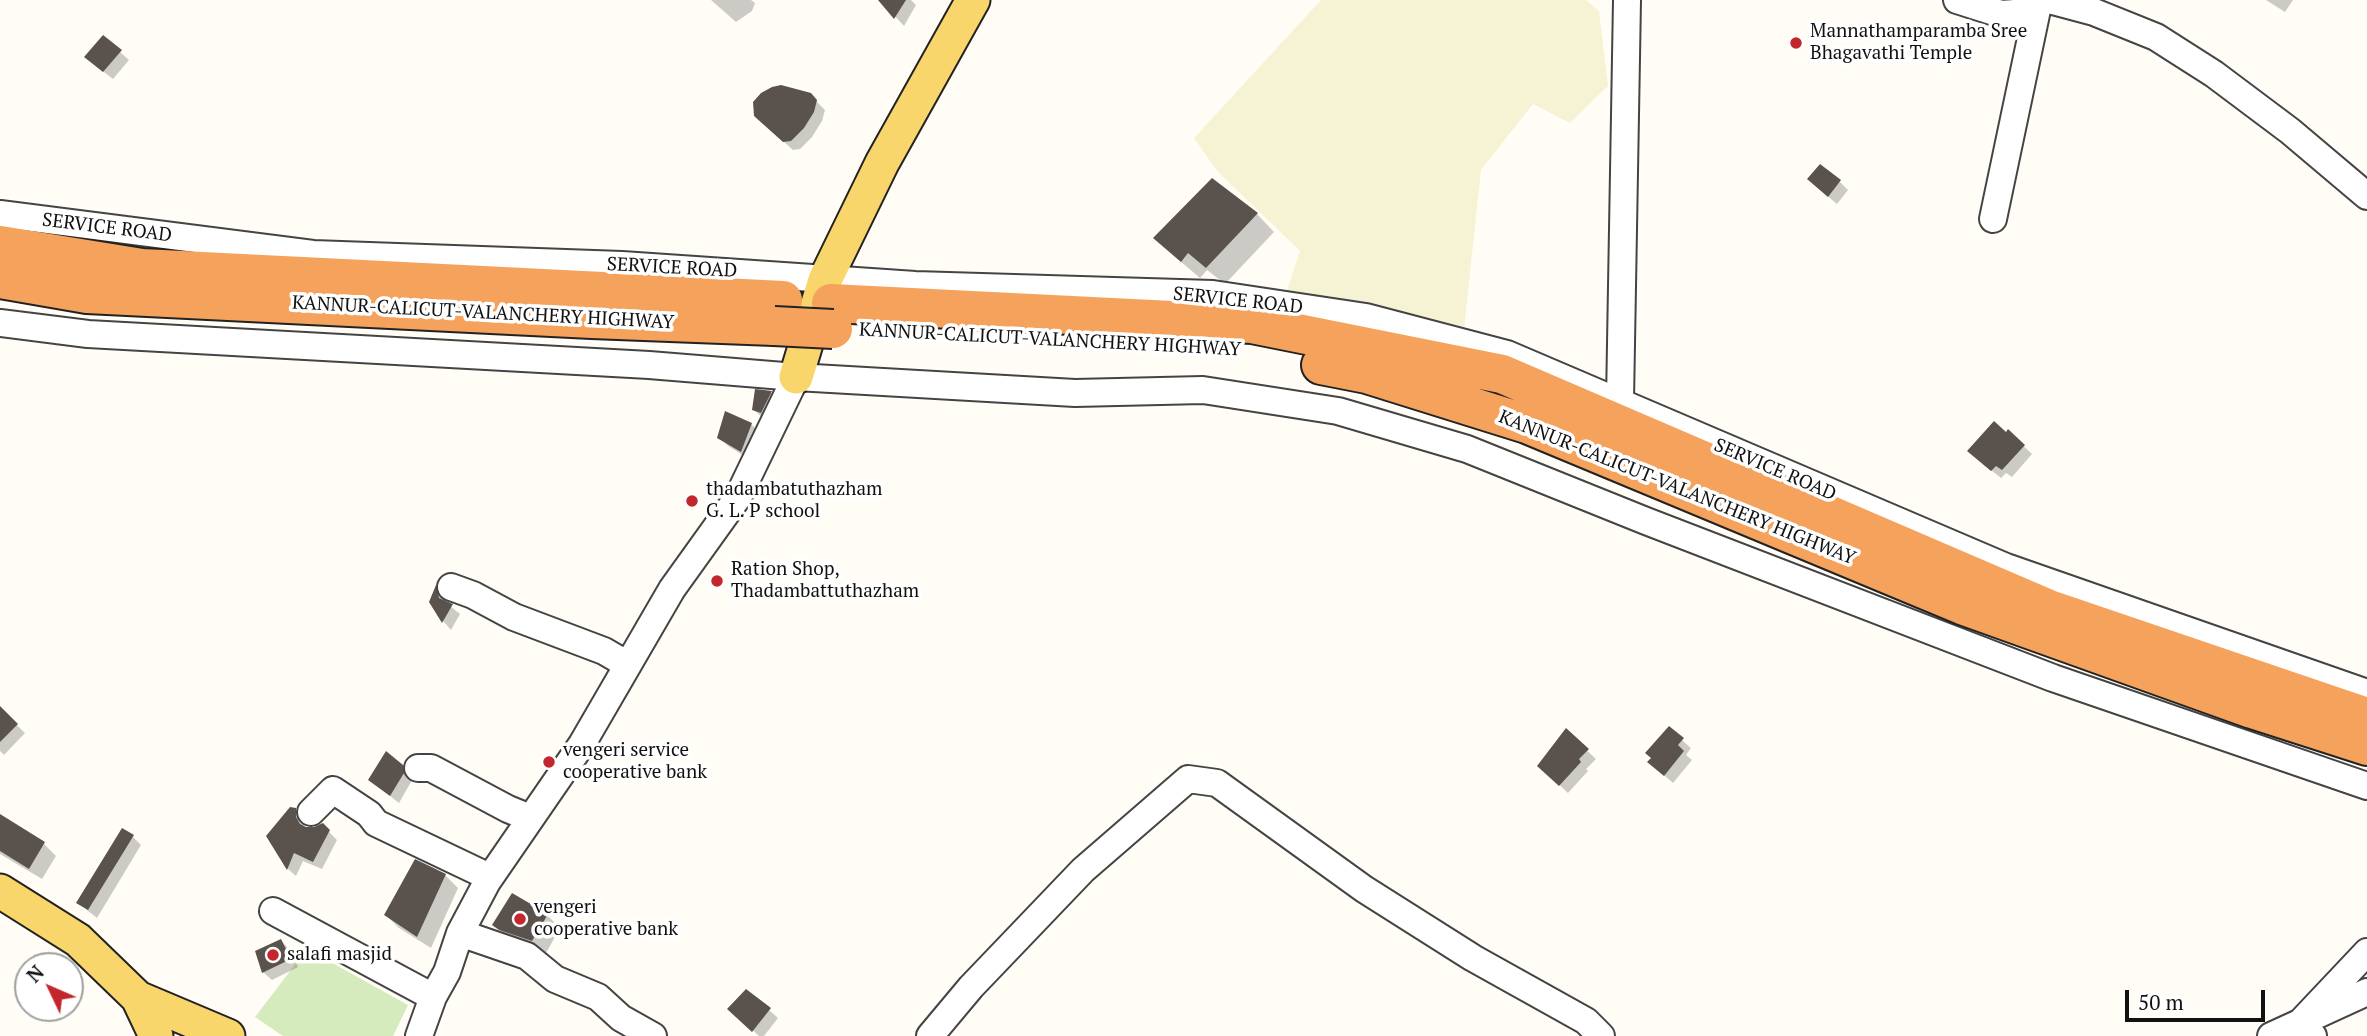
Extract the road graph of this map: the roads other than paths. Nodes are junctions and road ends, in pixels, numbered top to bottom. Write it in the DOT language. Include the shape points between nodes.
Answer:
graph roads {
  1 [pos="973,0"];
  2 [pos="1627,0"];
  3 [pos="1957,0"];
  4 [pos="2037,0"];
  5 [pos="2049,0"];
  6 [pos="2367,195"];
  7 [pos="0,214"];
  8 [pos="1993,219"];
  9 [pos="0,245"];
  10 [pos="0,279"];
  11 [pos="830,304"];
  12 [pos="779,313"];
  13 [pos="0,323"];
  14 [pos="796,377"];
  15 [pos="1620,401"];
  16 [pos="451,587"];
  17 [pos="628,665"];
  18 [pos="2367,693"];
  19 [pos="2367,718"];
  20 [pos="2367,747"];
  21 [pos="418,768"];
  22 [pos="2367,786"];
  23 [pos="311,812"];
  24 [pos="530,818"];
  25 [pos="491,876"];
  26 [pos="0,891"];
  27 [pos="273,911"];
  28 [pos="460,933"];
  29 [pos="2367,952"];
  30 [pos="2367,992"];
  31 [pos="433,997"];
  32 [pos="138,998"];
  33 [pos="2306,1030"];
  34 [pos="156,1036"];
  35 [pos="228,1036"];
  36 [pos="419,1036"];
  37 [pos="653,1036"];
  38 [pos="930,1036"];
  39 [pos="1601,1036"];
  40 [pos="2271,1036"];
  1 -- 11 [label="main road" via="883,163"];
  2 -- 15 [label="street"];
  3 -- 4 [label="street" via="2001,14 2016,13"];
  4 -- 8 [label="street"];
  5 -- 6 [label="street" via="2156,37 2236,90"];
  7 -- 11 [label="street, SERVICE ROAD" via="313,254 776,274"];
  9 -- 12 [label="highway" via="142,268"];
  10 -- 12 [label="highway, KANNUR-CALICUT-VALANCHERY HIGHWAY" via="87,294 606,320"];
  11 -- 12 [label="highway, KANNUR-CALICUT-VALANCHERY HIGHWAY, bridge"];
  11 -- 14 [label="main road"];
  11 -- 15 [label="street, SERVICE ROAD" via="1213,294 1366,317 1507,354"];
  11 -- 19 [label="highway" via="1252,324 1502,374 2049,609"];
  11 -- 20 [label="highway, KANNUR-CALICUT-VALANCHERY HIGHWAY" via="1237,348 1367,374 1527,424 1962,605"];
  13 -- 14 [label="street" via="89,334"];
  14 -- 17 [label="street" via="737,497 672,589"];
  14 -- 22 [label="street" via="1075,393 1203,390 1338,411 1467,449 2053,678"];
  15 -- 18 [label="street, SERVICE ROAD" via="2006,567"];
  16 -- 17 [label="street"];
  17 -- 24 [label="street" via="582,744"];
  21 -- 24 [label="street" via="431,768"];
  23 -- 25 [label="street" via="333,790 376,823"];
  24 -- 25 [label="street"];
  25 -- 28 [label="street"];
  26 -- 32 [label="main road" via="78,940"];
  27 -- 31 [label="street"];
  28 -- 31 [label="street"];
  28 -- 37 [label="street" via="527,956 555,979 598,997 621,1018"];
  29 -- 33 [label="street"];
  30 -- 33 [label="street"];
  31 -- 36 [label="street"];
  32 -- 34 [label="main road"];
  32 -- 35 [label="main road"];
  33 -- 40 [label="street"];
  38 -- 39 [label="street" via="1083,870 1188,779 1217,782 1364,889 1473,958 1586,1021"];
}
